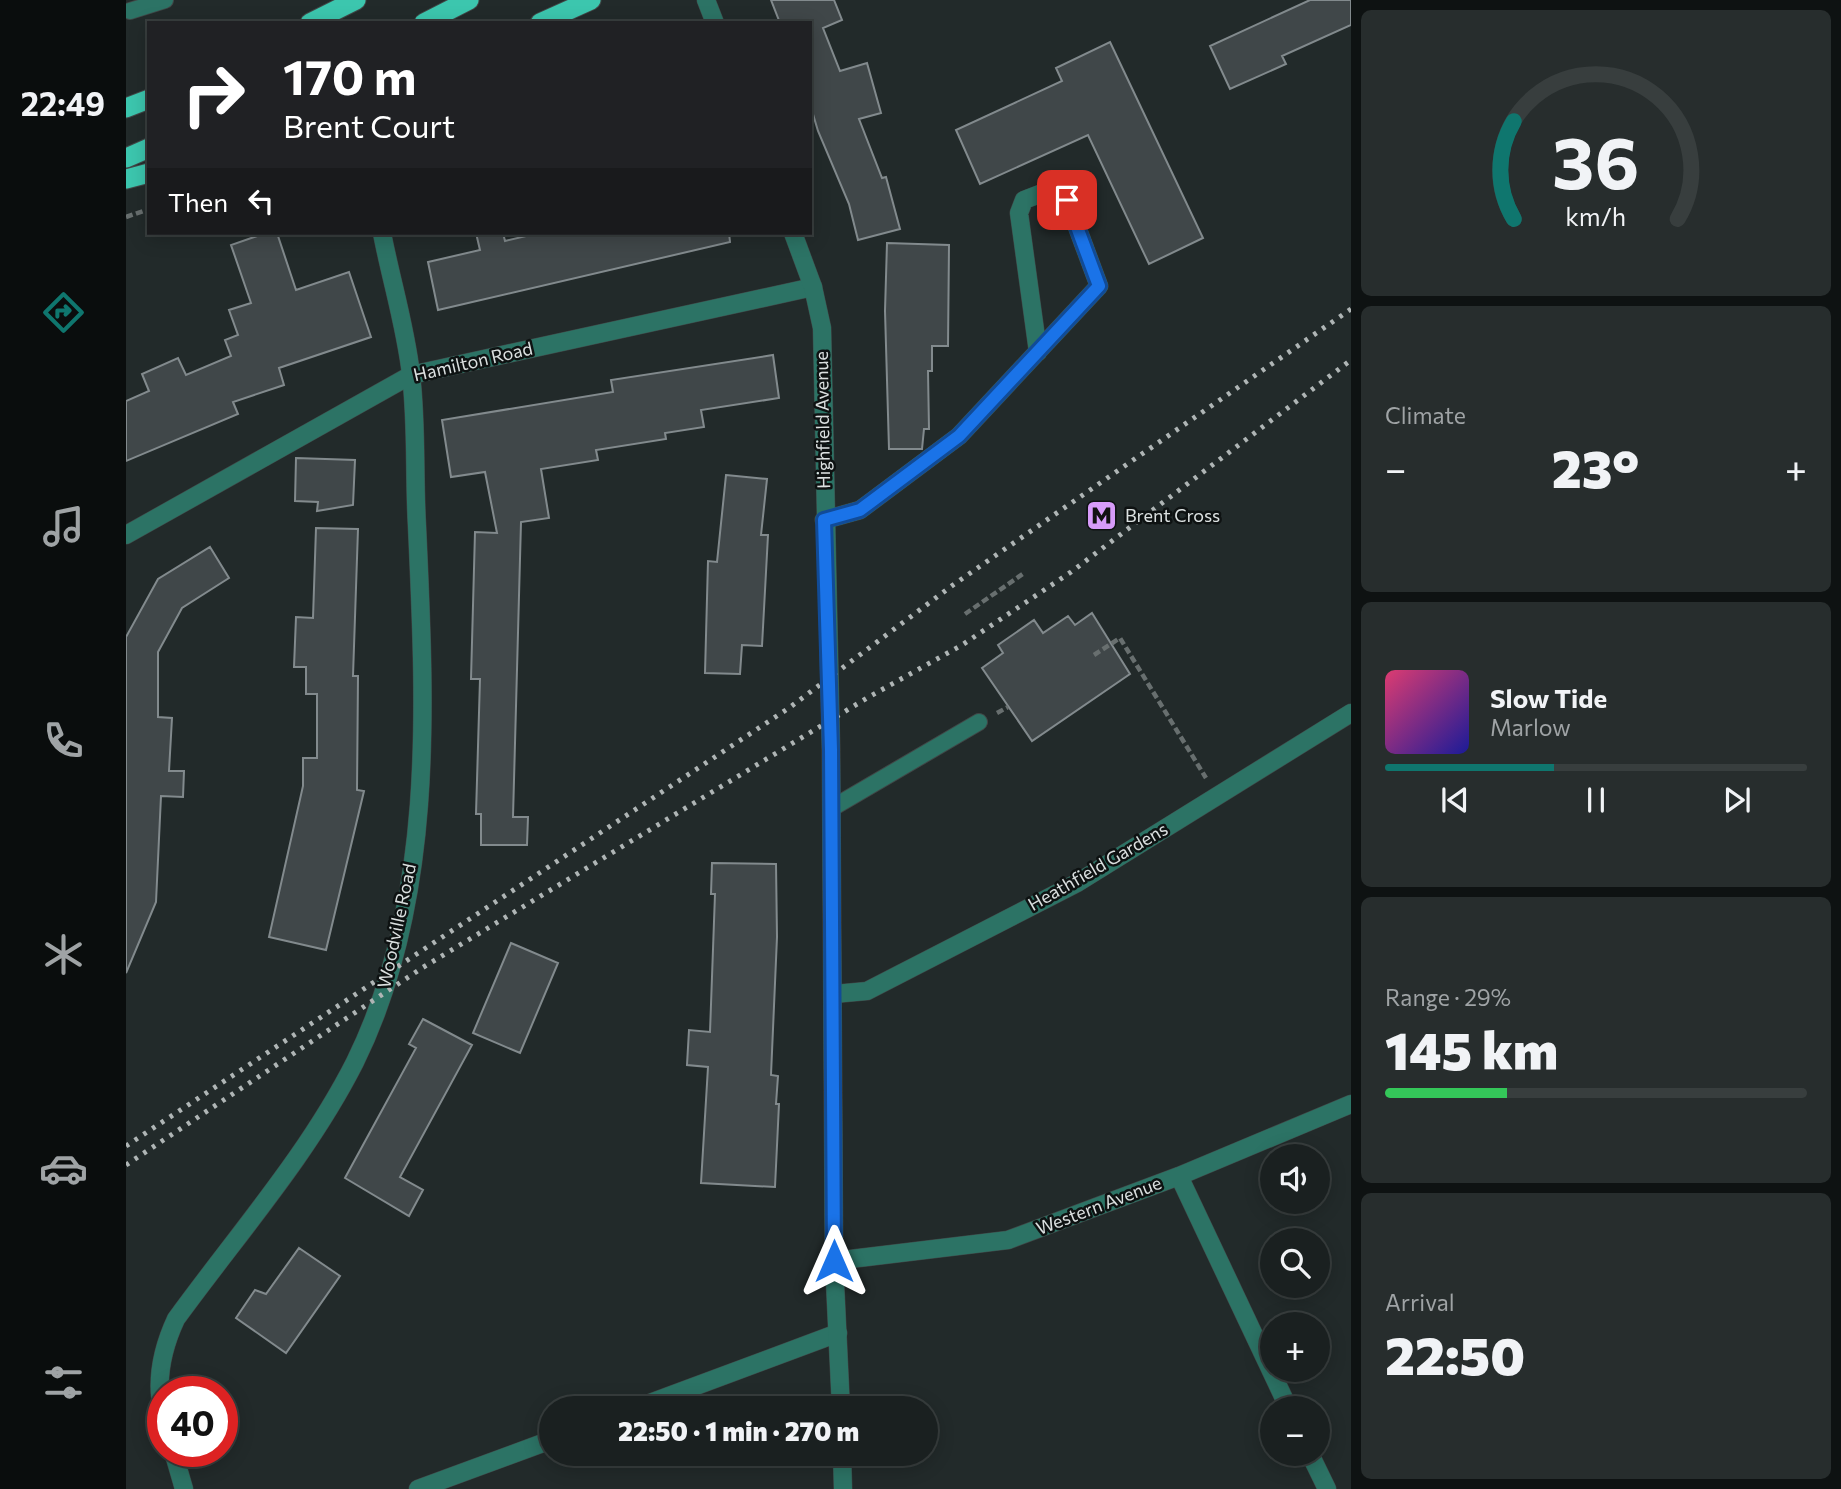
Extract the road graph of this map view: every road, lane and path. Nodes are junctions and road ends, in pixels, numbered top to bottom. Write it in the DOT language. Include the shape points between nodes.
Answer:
graph roads {
  1 [pos="165,0"];
  2 [pos="356,0"];
  3 [pos="468,0"];
  4 [pos="591,0"];
  5 [pos="706,0"];
  6 [pos="130,11"];
  7 [pos="314,21"];
  8 [pos="429,21"];
  9 [pos="544,21"];
  10 [pos="714,21"];
  11 [pos="147,100"];
  12 [pos="126,108"];
  13 [pos="147,149"];
  14 [pos="126,158"];
  15 [pos="147,174"];
  16 [pos="126,179"];
  17 [pos="147,209"];
  18 [pos="126,217"];
  19 [pos="382,235"];
  20 [pos="794,235"];
  21 [pos="813,287"];
  22 [pos="1038,352"];
  23 [pos="411,374"];
  24 [pos="824,520"];
  25 [pos="126,535"];
  26 [pos="1024,573"];
  27 [pos="965,614"];
  28 [pos="1094,655"];
  29 [pos="1351,713"];
  30 [pos="979,722"];
  31 [pos="1217,797"];
  32 [pos="832,808"];
  33 [pos="834,994"];
  34 [pos="1351,1104"];
  35 [pos="1179,1176"];
  36 [pos="834,1261"];
  37 [pos="838,1333"];
  38 [pos="161,1376"];
  39 [pos="669,1396"];
  40 [pos="840,1396"];
  41 [pos="1283,1396"];
  42 [pos="539,1444"];
  43 [pos="842,1466"];
  44 [pos="1316,1466"];
  45 [pos="178,1467"];
  46 [pos="184,1489"];
  47 [pos="418,1489"];
  48 [pos="843,1489"];
  49 [pos="1327,1489"];
  1 -- 6 [label="lane"];
  2 -- 7 [label="highway"];
  3 -- 8 [label="highway"];
  4 -- 9 [label="highway"];
  5 -- 10 [label="street"];
  11 -- 12 [label="highway"];
  13 -- 14 [label="highway"];
  15 -- 16 [label="highway"];
  17 -- 18 [label="path"];
  19 -- 23 [label="street, Woodville Road"];
  20 -- 21 [label="street, Highfield Avenue"];
  21 -- 23 [label="street, Hamilton Road"];
  21 -- 24 [label="street, Highfield Avenue" via="822,328"];
  22 -- 22 [label="street" via="1099,286 1067,200 1050,190 1024,200 1019,213"];
  22 -- 24 [label="street" via="959,436 860,510"];
  23 -- 25 [label="street, Hamilton Road"];
  23 -- 38 [label="street, Woodville Road" via="424,671 423,756 406,892 389,973 366,1037 329,1110 176,1319 165,1344"];
  24 -- 32 [label="street, Highfield Avenue"];
  26 -- 27 [label="path"];
  28 -- 31 [label="path" via="1120,638"];
  29 -- 31 [label="street, Heathfield Gardens"];
  30 -- 32 [label="lane"];
  31 -- 33 [label="street, Heathfield Gardens" via="1077,883 867,991"];
  32 -- 33 [label="street, Highfield Avenue"];
  33 -- 36 [label="street, Highfield Avenue"];
  34 -- 35 [label="street, Western Avenue"];
  35 -- 36 [label="street, Western Avenue" via="1008,1240"];
  35 -- 41 [label="street"];
  36 -- 37 [label="street, Highfield Avenue"];
  37 -- 39 [label="street"];
  37 -- 40 [label="street, Highfield Avenue"];
  42 -- 47 [label="street"];
  43 -- 48 [label="street"];
  44 -- 49 [label="street"];
  45 -- 46 [label="street"];
}
